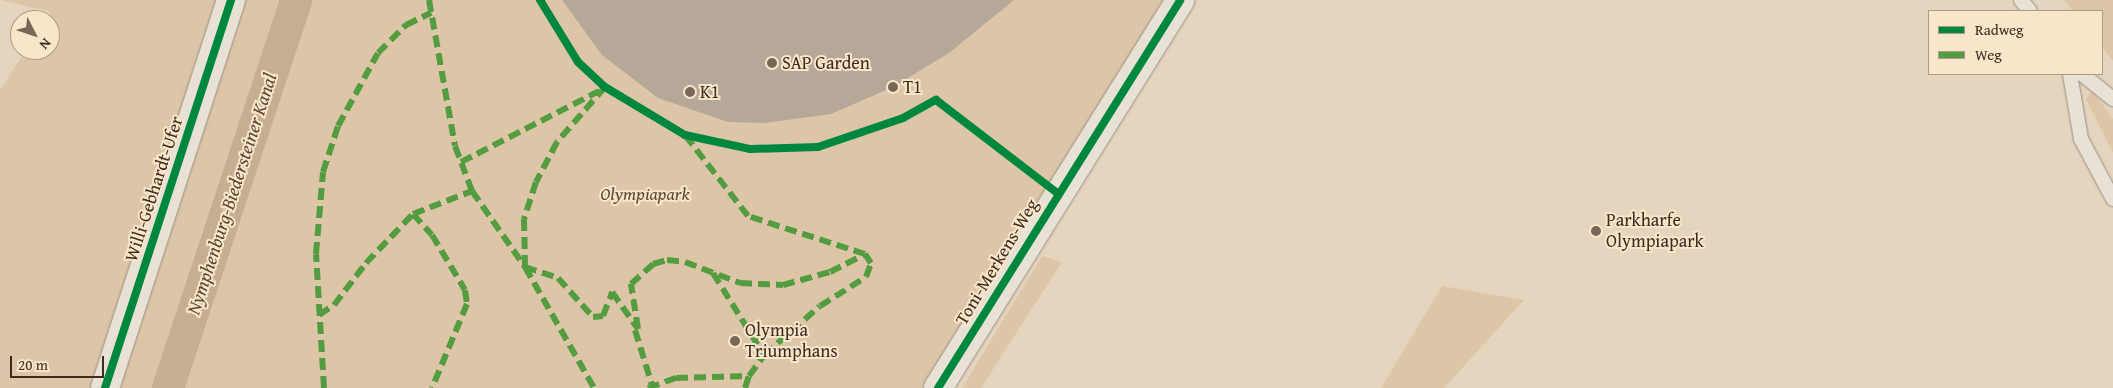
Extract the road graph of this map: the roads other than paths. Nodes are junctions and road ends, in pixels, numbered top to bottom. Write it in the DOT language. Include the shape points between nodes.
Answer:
graph roads {
  1 [pos="231,0"];
  2 [pos="1180,0"];
  3 [pos="2021,0"];
  4 [pos="2029,10"];
  5 [pos="2070,75"];
  6 [pos="2083,75"];
  7 [pos="2113,99"];
  8 [pos="2113,199"];
  9 [pos="105,388"];
  10 [pos="938,388"];
  1 -- 9 [label="street, Willi-Gebhardt-Ufer"];
  2 -- 10 [label="street, Toni-Merkens-Weg"];
  3 -- 4 [label="lane"];
  5 -- 8 [label="lane" via="2081,139"];
  6 -- 7 [label="lane"];
}
